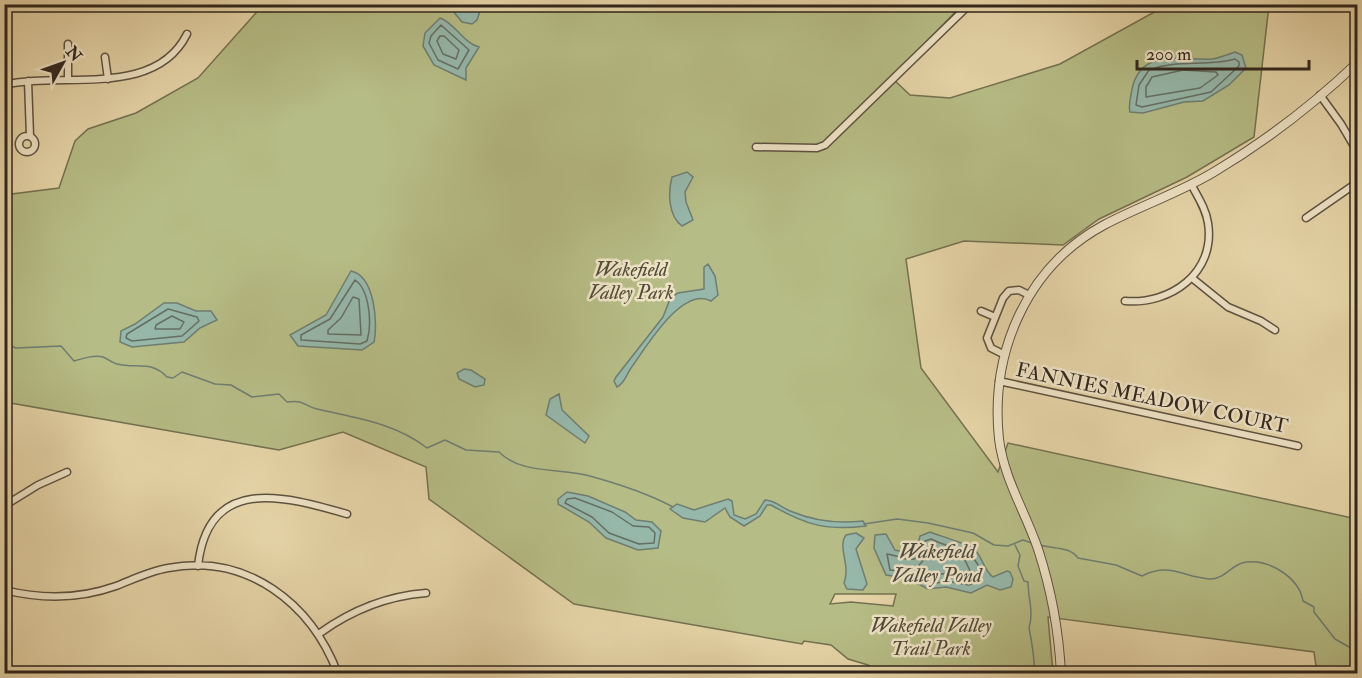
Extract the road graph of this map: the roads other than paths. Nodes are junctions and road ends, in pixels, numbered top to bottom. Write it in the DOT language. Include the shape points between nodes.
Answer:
graph roads {
  1 [pos="970,4"];
  2 [pos="187,34"];
  3 [pos="69,44"];
  4 [pos="105,57"];
  5 [pos="1358,62"];
  6 [pos="68,79"];
  7 [pos="108,79"];
  8 [pos="28,81"];
  9 [pos="4,85"];
  10 [pos="1320,95"];
  11 [pos="30,136"];
  12 [pos="756,147"];
  13 [pos="1358,153"];
  14 [pos="1358,182"];
  15 [pos="1191,184"];
  16 [pos="1306,218"];
  17 [pos="1192,278"];
  18 [pos="1029,295"];
  19 [pos="1125,301"];
  20 [pos="981,311"];
  21 [pos="995,317"];
  22 [pos="1275,330"];
  23 [pos="1003,354"];
  24 [pos="999,381"];
  25 [pos="1298,446"];
  26 [pos="67,472"];
  27 [pos="4,506"];
  28 [pos="347,514"];
  29 [pos="198,566"];
  30 [pos="4,590"];
  31 [pos="426,593"];
  32 [pos="320,633"];
  33 [pos="338,674"];
  34 [pos="1061,674"];
  1 -- 12 [label="street" via="825,145"];
  2 -- 7 [label="street" via="180,46 154,65"];
  3 -- 6 [label="street"];
  4 -- 7 [label="street"];
  5 -- 10 [label="street"];
  6 -- 7 [label="street"];
  6 -- 8 [label="street"];
  8 -- 9 [label="street"];
  8 -- 11 [label="street"];
  10 -- 13 [label="street"];
  10 -- 15 [label="street" via="1257,144"];
  14 -- 16 [label="street"];
  15 -- 17 [label="street" via="1209,226 1203,260"];
  15 -- 18 [label="street" via="1085,237"];
  17 -- 19 [label="street" via="1164,297"];
  17 -- 22 [label="street" via="1227,307"];
  18 -- 21 [label="street" via="1009,291"];
  18 -- 23 [label="street"];
  20 -- 21 [label="street"];
  21 -- 23 [label="street" via="987,342"];
  23 -- 24 [label="street"];
  24 -- 25 [label="street, FANNIES MEADOW COURT"];
  24 -- 34 [label="street" via="997,414 1004,467 1038,549 1059,640"];
  26 -- 27 [label="street"];
  28 -- 29 [label="street" via="280,497 260,496 244,501 222,514 208,531"];
  29 -- 30 [label="street" via="165,568 80,595 49,597"];
  29 -- 32 [label="street" via="235,572 267,585 290,600"];
  31 -- 32 [label="street" via="357,610"];
  32 -- 33 [label="street"];
}
